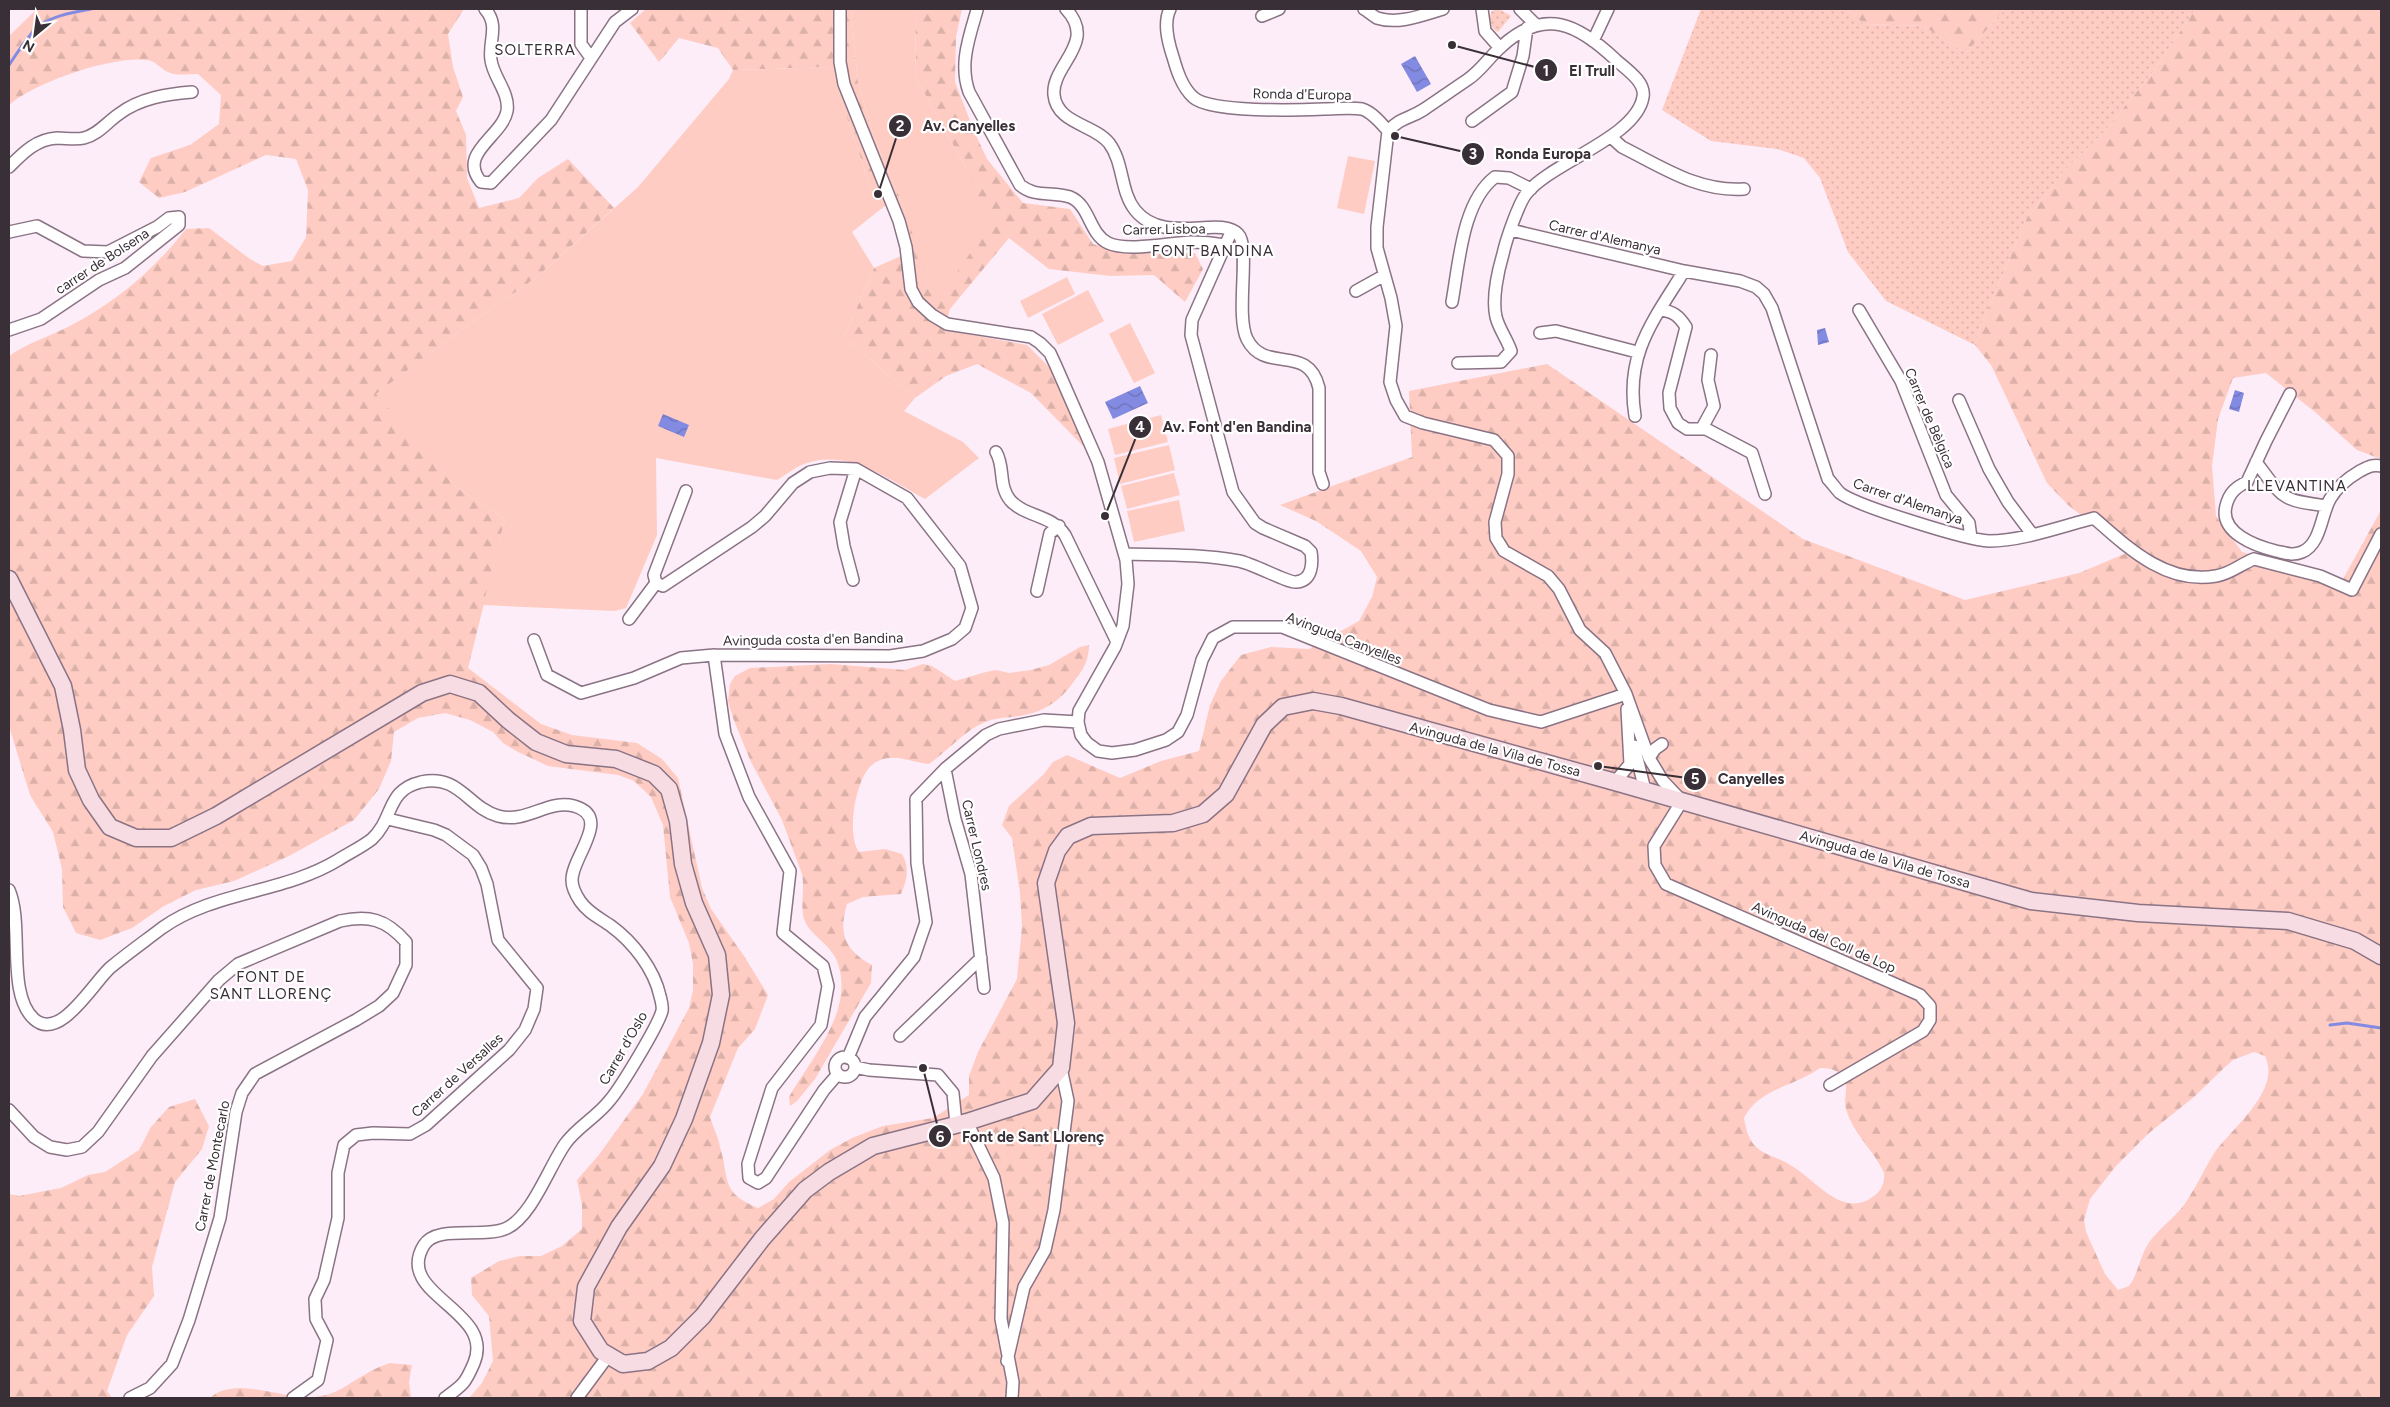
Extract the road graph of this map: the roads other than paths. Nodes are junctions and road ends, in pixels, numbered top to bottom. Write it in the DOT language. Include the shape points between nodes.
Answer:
graph roads {
  1 [pos="485,9"];
  2 [pos="581,9"];
  3 [pos="632,9"];
  4 [pos="840,9"];
  5 [pos="1066,9"];
  6 [pos="1170,9"];
  7 [pos="1279,9"];
  8 [pos="1364,9"];
  9 [pos="1443,9"];
  10 [pos="1482,9"];
  11 [pos="1520,9"];
  12 [pos="1608,9"];
  13 [pos="978,10"];
  14 [pos="1262,16"];
  15 [pos="1531,26"];
  16 [pos="1593,41"];
  17 [pos="1500,48"];
  18 [pos="591,58"];
  19 [pos="192,92"];
  20 [pos="1472,121"];
  21 [pos="1388,131"];
  22 [pos="1611,137"];
  23 [pos="9,168"];
  24 [pos="1531,189"];
  25 [pos="1744,189"];
  26 [pos="1232,230"];
  27 [pos="1511,230"];
  28 [pos="9,232"];
  29 [pos="1225,245"];
  30 [pos="1684,271"];
  31 [pos="1383,276"];
  32 [pos="1356,291"];
  33 [pos="1452,302"];
  34 [pos="1660,310"];
  35 [pos="1859,310"];
  36 [pos="9,330"];
  37 [pos="1540,332"];
  38 [pos="1637,352"];
  39 [pos="1711,355"];
  40 [pos="1458,363"];
  41 [pos="2290,394"];
  42 [pos="1959,400"];
  43 [pos="1635,416"];
  44 [pos="1702,428"];
  45 [pos="996,452"];
  46 [pos="2256,462"];
  47 [pos="2381,466"];
  48 [pos="856,469"];
  49 [pos="1323,484"];
  50 [pos="686,492"];
  51 [pos="1765,494"];
  52 [pos="2327,506"];
  53 [pos="1059,526"];
  54 [pos="2032,534"];
  55 [pos="2381,534"];
  56 [pos="1971,538"];
  57 [pos="2257,546"];
  58 [pos="1125,554"];
  59 [pos="2254,559"];
  60 [pos="9,579"];
  61 [pos="853,580"];
  62 [pos="656,583"];
  63 [pos="1037,591"];
  64 [pos="629,619"];
  65 [pos="534,640"];
  66 [pos="1117,642"];
  67 [pos="714,655"];
  68 [pos="1626,694"];
  69 [pos="1078,722"];
  70 [pos="1629,727"];
  71 [pos="1662,744"];
  72 [pos="1649,758"];
  73 [pos="945,769"];
  74 [pos="1615,782"];
  75 [pos="1645,790"];
  76 [pos="1682,801"];
  77 [pos="388,819"];
  78 [pos="9,890"];
  79 [pos="2381,956"];
  80 [pos="981,958"];
  81 [pos="984,988"];
  82 [pos="900,1036"];
  83 [pos="848,1058"];
  84 [pos="855,1067"];
  85 [pos="1061,1068"];
  86 [pos="838,1074"];
  87 [pos="1830,1085"];
  88 [pos="9,1110"];
  89 [pos="962,1123"];
  90 [pos="608,1356"];
  91 [pos="1008,1361"];
  92 [pos="130,1398"];
  93 [pos="293,1398"];
  94 [pos="445,1398"];
  95 [pos="578,1398"];
  96 [pos="1012,1398"];
  1 -- 18 [label="street" via="494,27 490,61 508,108 504,123 486,140 475,157 473,167 481,182 492,183 552,120"];
  2 -- 18 [label="street" via="580,44"];
  3 -- 18 [label="street" via="615,22"];
  4 -- 58 [label="street" via="840,62 844,84 899,222 911,289 918,302 947,324 1022,334 1040,343 1050,353 1098,462"];
  5 -- 26 [label="street" via="1073,16 1077,30 1074,45 1054,89 1059,110 1108,143 1118,161 1128,197 1145,220 1165,228"];
  6 -- 21 [label="street, Ronda d'Europa" via="1166,19 1170,50 1181,79 1197,100 1214,105 1259,109 1363,109"];
  7 -- 14 [label="street"];
  8 -- 9 [label="street" via="1377,18 1394,20"];
  10 -- 17 [label="street" via="1485,31"];
  11 -- 15 [label="street"];
  12 -- 16 [label="street"];
  13 -- 29 [label="street, Carrer Lisboa" via="966,48 965,80 1020,185 1032,193 1077,201 1100,238 1110,244 1192,242"];
  15 -- 16 [label="street" via="1557,24"];
  15 -- 17 [label="street"];
  15 -- 20 [label="street" via="1512,92"];
  16 -- 22 [label="street" via="1641,84 1644,96 1640,108"];
  17 -- 21 [label="street" via="1476,74 1421,111 1398,120"];
  19 -- 23 [label="street" via="144,100 120,112 100,131 83,138 54,138 28,148"];
  21 -- 31 [label="street" via="1377,227 1377,248"];
  22 -- 24 [label="street" via="1543,177"];
  22 -- 25 [label="street" via="1622,147 1701,185 1724,190"];
  24 -- 27 [label="street" via="1525,195"];
  24 -- 33 [label="street" via="1508,178 1495,177 1486,184 1470,214"];
  26 -- 29 [label="street"];
  26 -- 49 [label="street" via="1241,238 1243,250 1242,323 1247,339 1263,354 1310,367 1316,377 1319,388 1319,472"];
  27 -- 30 [label="street, Carrer d'Alemanya"];
  27 -- 40 [label="street" via="1497,275 1496,316 1511,351 1501,362"];
  28 -- 36 [label="street, carrer de Bolsena" via="37,226 83,251 108,252 169,218 178,218 179,225 125,268 99,280 40,319"];
  29 -- 58 [label="street" via="1192,320 1191,335 1225,456 1229,482 1255,523 1305,546 1311,552 1312,569 1304,579 1292,582 1241,561 1208,556"];
  30 -- 34 [label="street"];
  30 -- 56 [label="street, Carrer d'Alemanya" via="1740,280 1764,294 1772,308 1828,478 1840,493 1857,502"];
  31 -- 32 [label="street"];
  31 -- 68 [label="street" via="1396,326 1390,382 1405,416 1494,440 1508,456 1508,474 1495,522 1496,538 1504,551 1548,576 1559,588 1580,630 1605,653"];
  34 -- 38 [label="street"];
  34 -- 44 [label="street" via="1671,311 1681,318 1686,327 1669,393 1670,408 1678,423 1687,429"];
  35 -- 56 [label="street, Carrer de Bèlgica" via="1901,382 1946,496 1969,523"];
  37 -- 38 [label="street" via="1556,331"];
  38 -- 43 [label="street" via="1632,394"];
  39 -- 44 [label="street" via="1708,380 1714,406"];
  41 -- 46 [label="street"];
  42 -- 54 [label="street" via="1989,469"];
  44 -- 51 [label="street" via="1752,454"];
  45 -- 53 [label="street" via="1001,462 1003,488 1012,502"];
  46 -- 52 [label="street" via="2282,496 2295,502"];
  46 -- 57 [label="street" via="2248,482 2234,488 2224,514 2229,526 2239,536"];
  47 -- 52 [label="street" via="2374,464 2350,477"];
  48 -- 61 [label="street" via="840,522"];
  48 -- 62 [label="street, Avinguda costa d'en Bandina" via="830,468 810,472 793,483 752,527 663,586"];
  48 -- 67 [label="street, Avinguda costa d'en Bandina" via="908,498 960,566 972,608 965,628 952,638 923,651 890,656"];
  50 -- 62 [label="street" via="654,575"];
  52 -- 57 [label="street" via="2315,540 2304,552 2292,555"];
  53 -- 63 [label="street" via="1050,533"];
  53 -- 66 [label="street"];
  54 -- 56 [label="street, Carrer d'Alemanya" via="1990,541"];
  54 -- 59 [label="street, Carrer d'Alemanya" via="2094,518 2132,551 2162,569 2189,578 2216,576"];
  55 -- 59 [label="street" via="2352,590 2320,576"];
  57 -- 59 [label="street"];
  58 -- 66 [label="street" via="1127,592 1123,626"];
  60 -- 90 [label="main road" via="63,686 78,770 91,800 110,827 136,838 171,838 216,816 422,693 450,684 479,693 536,742 566,754 616,759 654,774 669,789 694,903 717,955 721,995 711,1044 684,1119 662,1166 619,1227 586,1287 582,1321 601,1351"];
  62 -- 64 [label="street"];
  65 -- 67 [label="street, Avinguda costa d'en Bandina" via="547,675 581,692 634,678 681,658"];
  66 -- 69 [label="street" via="1082,703"];
  67 -- 86 [label="street" via="725,734 749,797 790,871 783,933 823,966 828,986 821,1024 772,1088 748,1164 749,1178 758,1183 766,1178"];
  68 -- 69 [label="street, Avinguda Canyelles" via="1541,722 1489,710 1282,627 1233,627 1213,638 1202,660 1188,715 1178,732 1166,740 1135,750 1098,751 1081,735"];
  68 -- 70 [label="street"];
  68 -- 72 [label="street"];
  69 -- 73 [label="street" via="1044,720 999,729 970,746"];
  70 -- 74 [label="street" via="1630,764"];
  70 -- 75 [label="street"];
  71 -- 72 [label="street"];
  72 -- 76 [label="street" via="1663,781"];
  73 -- 80 [label="street, Carrer Londres" via="971,874"];
  73 -- 83 [label="street" via="916,799 918,863 926,922 914,957 864,1017"];
  74 -- 75 [label="main road, Avinguda de la Vila de Tossa"];
  74 -- 85 [label="main road, Avinguda de la Vila de Tossa" via="1341,706 1313,701 1283,707 1264,725 1226,794 1203,814 1173,823 1091,826 1068,836 1057,851 1046,883 1066,1023"];
  75 -- 76 [label="main road, Avinguda de la Vila de Tossa"];
  76 -- 79 [label="main road, Avinguda de la Vila de Tossa" via="2031,901 2138,913 2288,921 2355,940"];
  76 -- 87 [label="street, Avinguda del Coll de Lop" via="1654,846 1654,866 1666,884 1920,995 1930,1006 1930,1020 1923,1031"];
  77 -- 78 [label="street" via="373,838 333,863 282,884 181,915 108,970 69,1015 53,1024 42,1024 33,1019 24,1002 18,975 15,902"];
  77 -- 93 [label="street, Carrer de Versalles" via="446,835 472,855 487,884 498,940 537,988 534,1009 526,1030 509,1050 426,1125 410,1134 356,1135 344,1145 338,1173 338,1218 324,1280 314,1299 316,1320 327,1340 318,1380"];
  77 -- 94 [label="street, Carrer d'Oslo" via="394,799 402,791 416,783 437,780 456,786 500,817 521,818 544,808 569,804 588,813 592,828 577,858 573,889 585,909 634,945 658,989 662,1010 610,1101 573,1133 539,1191 518,1219 508,1228 471,1234 444,1233 425,1242 418,1269 424,1282 473,1329 478,1351 465,1384"];
  80 -- 81 [label="street, Carrer Londres"];
  80 -- 82 [label="street"];
  83 -- 84 [label="street"];
  83 -- 86 [label="street" via="841,1058 836,1063"];
  84 -- 86 [label="street" via="849,1076"];
  84 -- 89 [label="street" via="938,1076 953,1093"];
  85 -- 89 [label="main road" via="1032,1101"];
  85 -- 91 [label="street" via="1068,1101 1054,1210 1045,1250 1024,1287"];
  88 -- 92 [label="street, Carrer de Montecarlo" via="34,1137 50,1147 67,1150 82,1147 98,1132 152,1056 219,980 238,964 353,919 376,919 406,942 406,965 393,993 380,1006 255,1074 242,1092 220,1218 172,1364 150,1388"];
  89 -- 90 [label="main road" via="873,1146 829,1172 805,1190 762,1239 703,1316 671,1348 648,1361 623,1364"];
  89 -- 91 [label="street" via="994,1178 1003,1223 1002,1319"];
  90 -- 95 [label="street"];
  91 -- 96 [label="street" via="1013,1382"];
}
